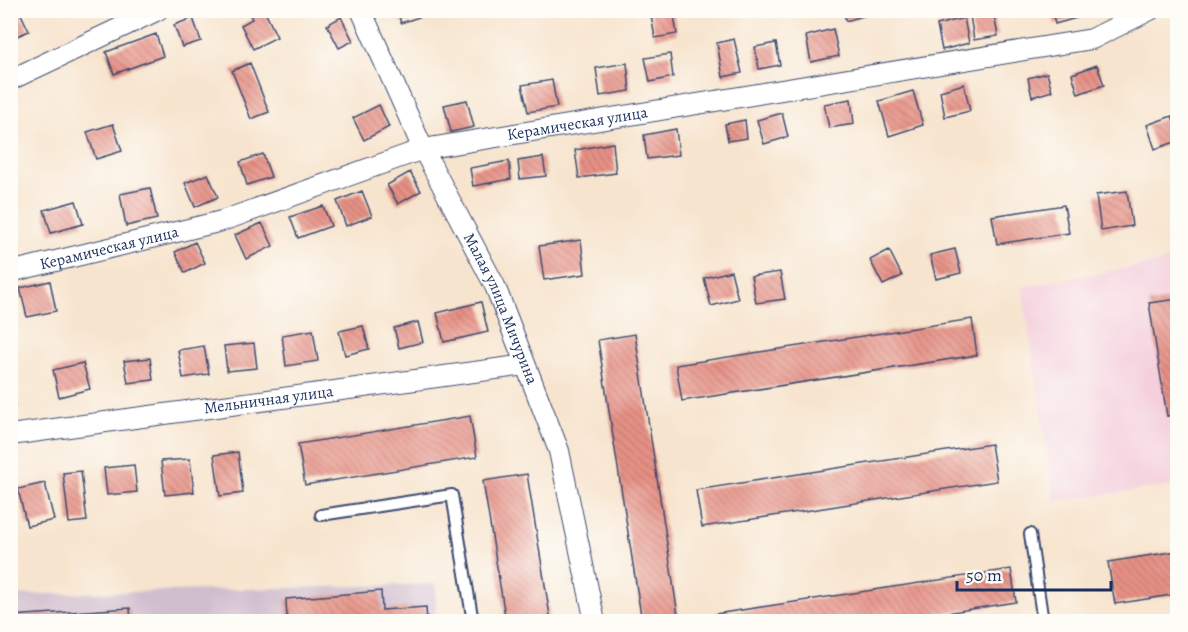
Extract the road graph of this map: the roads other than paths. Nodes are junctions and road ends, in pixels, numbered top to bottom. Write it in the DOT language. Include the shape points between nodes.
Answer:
graph roads {
  1 [pos="158,10"];
  2 [pos="361,10"];
  3 [pos="1150,10"];
  4 [pos="10,80"];
  5 [pos="423,149"];
  6 [pos="10,272"];
  7 [pos="525,365"];
  8 [pos="10,435"];
  9 [pos="321,515"];
  10 [pos="1030,534"];
  11 [pos="473,621"];
  12 [pos="596,621"];
  13 [pos="1043,621"];
  1 -- 4 [label="street"];
  2 -- 5 [label="street, Малая улица Мичурина"];
  3 -- 5 [label="street, Керамическая улица" via="1092,39"];
  5 -- 6 [label="street, Керамическая улица" via="222,221"];
  5 -- 7 [label="street, Малая улица Мичурина" via="495,286"];
  7 -- 8 [label="street, Мельничная улица"];
  7 -- 12 [label="street, Малая улица Мичурина" via="559,451"];
  9 -- 11 [label="lane" via="452,495"];
  10 -- 13 [label="lane"];
}
